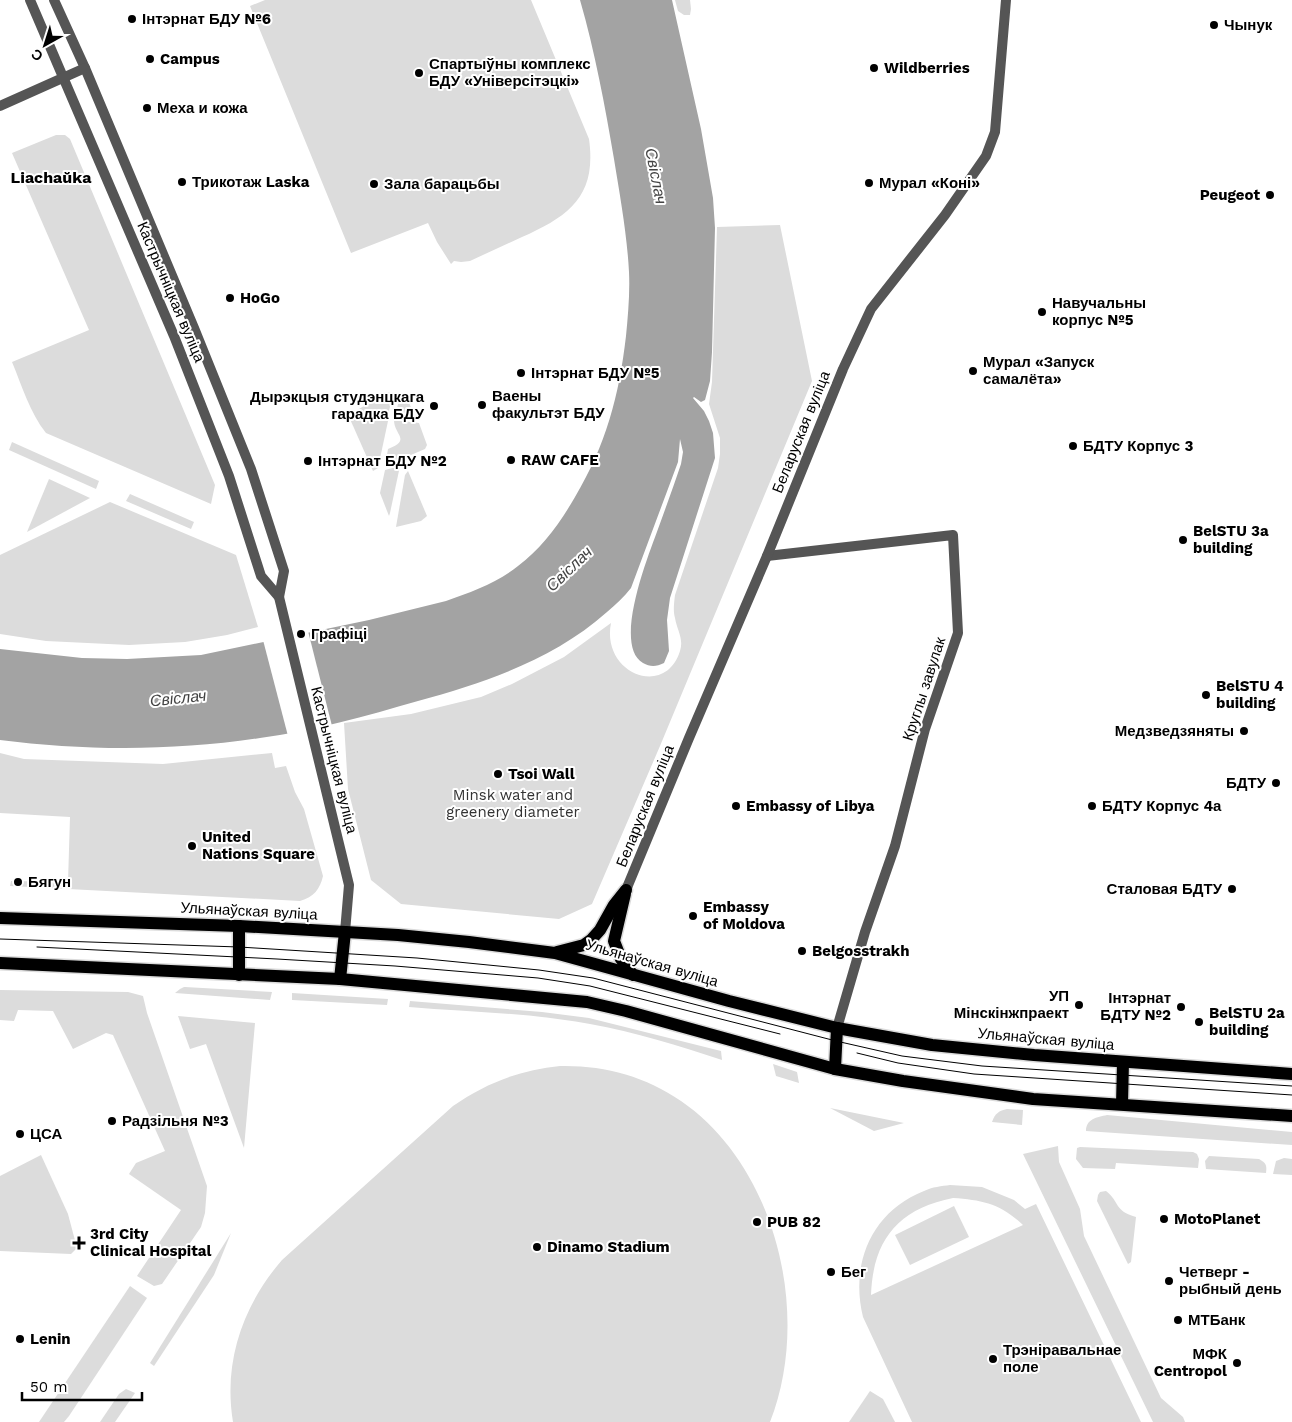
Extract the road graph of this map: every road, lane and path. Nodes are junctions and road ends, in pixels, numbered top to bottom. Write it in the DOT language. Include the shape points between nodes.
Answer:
graph roads {
  1 [pos="30,0"];
  2 [pos="54,0"];
  3 [pos="1006,0"];
  4 [pos="85,68"];
  5 [pos="64,77"];
  6 [pos="0,106"];
  7 [pos="767,556"];
  8 [pos="279,597"];
  9 [pos="626,890"];
  10 [pos="0,918"];
  11 [pos="239,926"];
  12 [pos="345,932"];
  13 [pos="555,953"];
  14 [pos="0,963"];
  15 [pos="239,974"];
  16 [pos="633,975"];
  17 [pos="340,979"];
  18 [pos="837,1028"];
  19 [pos="1123,1062"];
  20 [pos="835,1068"];
  21 [pos="1292,1074"];
  22 [pos="1122,1104"];
  23 [pos="1292,1116"];
  1 -- 5 [label="street, Кастрычніцкая вуліца"];
  2 -- 4 [label="street, Кастрычніцкая вуліца"];
  3 -- 7 [label="street, Беларуская вуліца" via="995,132 986,156 945,215 871,309 843,369"];
  4 -- 5 [label="street"];
  4 -- 8 [label="street, Кастрычніцкая вуліца" via="251,469 284,571"];
  5 -- 6 [label="street"];
  5 -- 8 [label="street, Кастрычніцкая вуліца" via="174,336 229,476 262,576"];
  7 -- 9 [label="street, Беларуская вуліца"];
  7 -- 18 [label="street, Круглы завулак" via="953,536 958,633 925,729 895,846"];
  8 -- 12 [label="street, Кастрычніцкая вуліца" via="349,885"];
  9 -- 13 [label="main road" via="591,940"];
  9 -- 16 [label="main road" via="614,941"];
  10 -- 11 [label="main road, Ульянаўская вуліца"];
  11 -- 12 [label="main road, Ульянаўская вуліца"];
  11 -- 15 [label="main road"];
  12 -- 13 [label="main road, Ульянаўская вуліца"];
  12 -- 17 [label="main road"];
  13 -- 16 [label="main road, Ульянаўская вуліца"];
  14 -- 15 [label="main road"];
  15 -- 17 [label="main road"];
  16 -- 18 [label="main road, Ульянаўская вуліца"];
  17 -- 20 [label="main road" via="587,1002"];
  18 -- 19 [label="main road, Ульянаўская вуліца" via="932,1045"];
  18 -- 20 [label="main road"];
  19 -- 21 [label="main road, Ульянаўская вуліца"];
  19 -- 22 [label="main road"];
  20 -- 22 [label="main road" via="1034,1099"];
  22 -- 23 [label="main road"];
}
